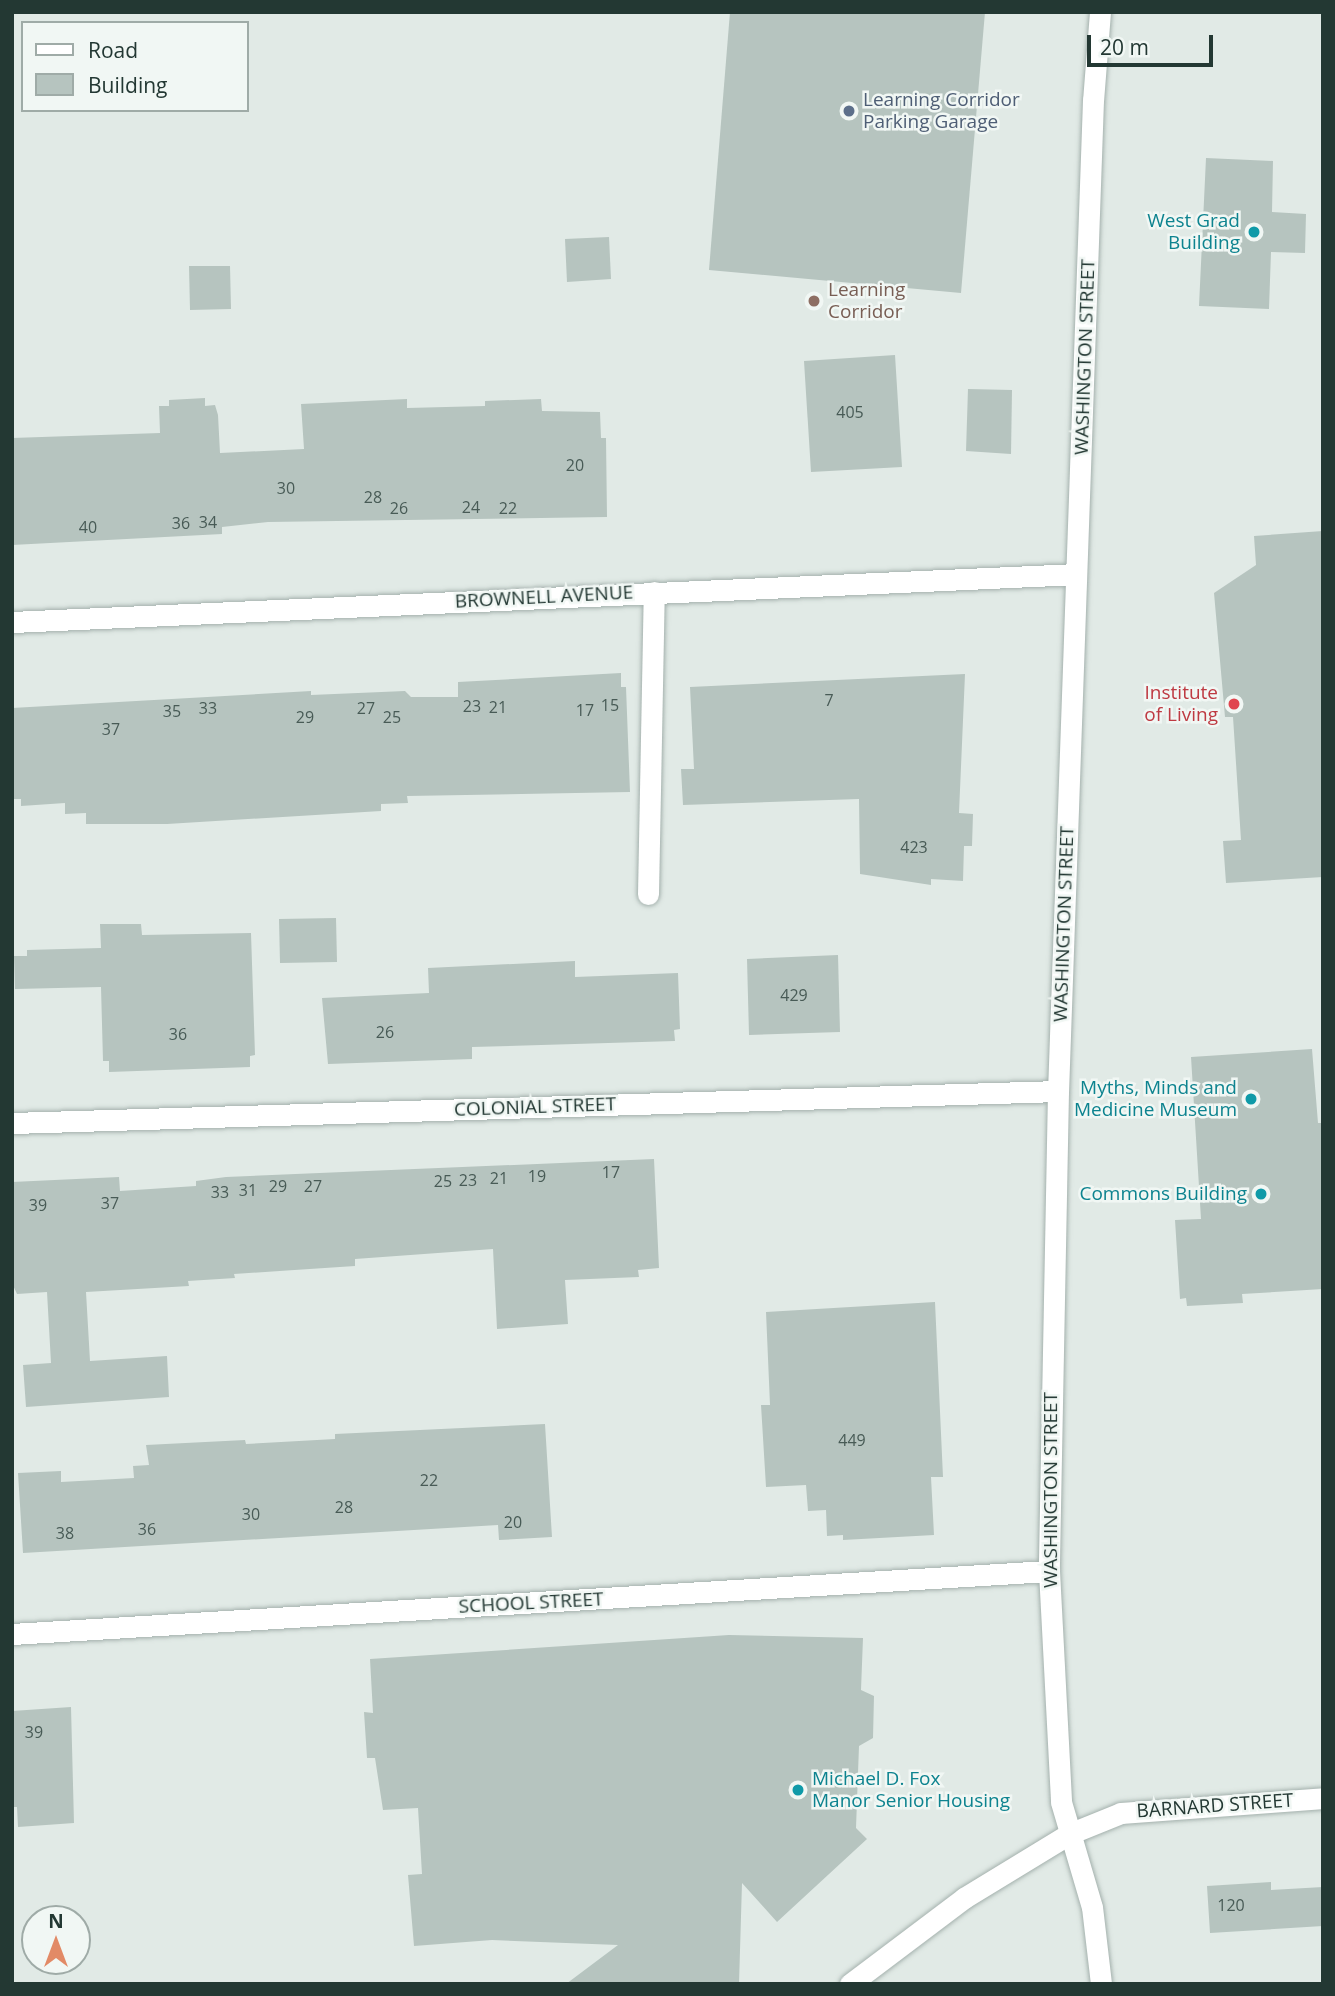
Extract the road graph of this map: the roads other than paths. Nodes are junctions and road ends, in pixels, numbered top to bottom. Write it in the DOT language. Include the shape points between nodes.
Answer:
graph roads {
  1 [pos="1100,12"];
  2 [pos="1076,574"];
  3 [pos="654,592"];
  4 [pos="12,622"];
  5 [pos="648,894"];
  6 [pos="1058,1091"];
  7 [pos="12,1123"];
  8 [pos="1049,1571"];
  9 [pos="12,1634"];
  10 [pos="1323,1798"];
  11 [pos="1069,1834"];
  12 [pos="850,1984"];
  13 [pos="1101,1984"];
  1 -- 2 [label="street, WASHINGTON STREET"];
  2 -- 3 [label="street, BROWNELL AVENUE"];
  2 -- 6 [label="street, WASHINGTON STREET"];
  3 -- 4 [label="street, BROWNELL AVENUE"];
  3 -- 5 [label="street"];
  6 -- 7 [label="street, COLONIAL STREET"];
  6 -- 8 [label="street, WASHINGTON STREET"];
  8 -- 9 [label="street, SCHOOL STREET"];
  8 -- 11 [label="street, WASHINGTON STREET" via="1061,1802"];
  10 -- 11 [label="street, BARNARD STREET" via="1121,1813"];
  11 -- 12 [label="street, BARNARD STREET" via="964,1898"];
  11 -- 13 [label="street, WASHINGTON STREET" via="1091,1907"];
}
